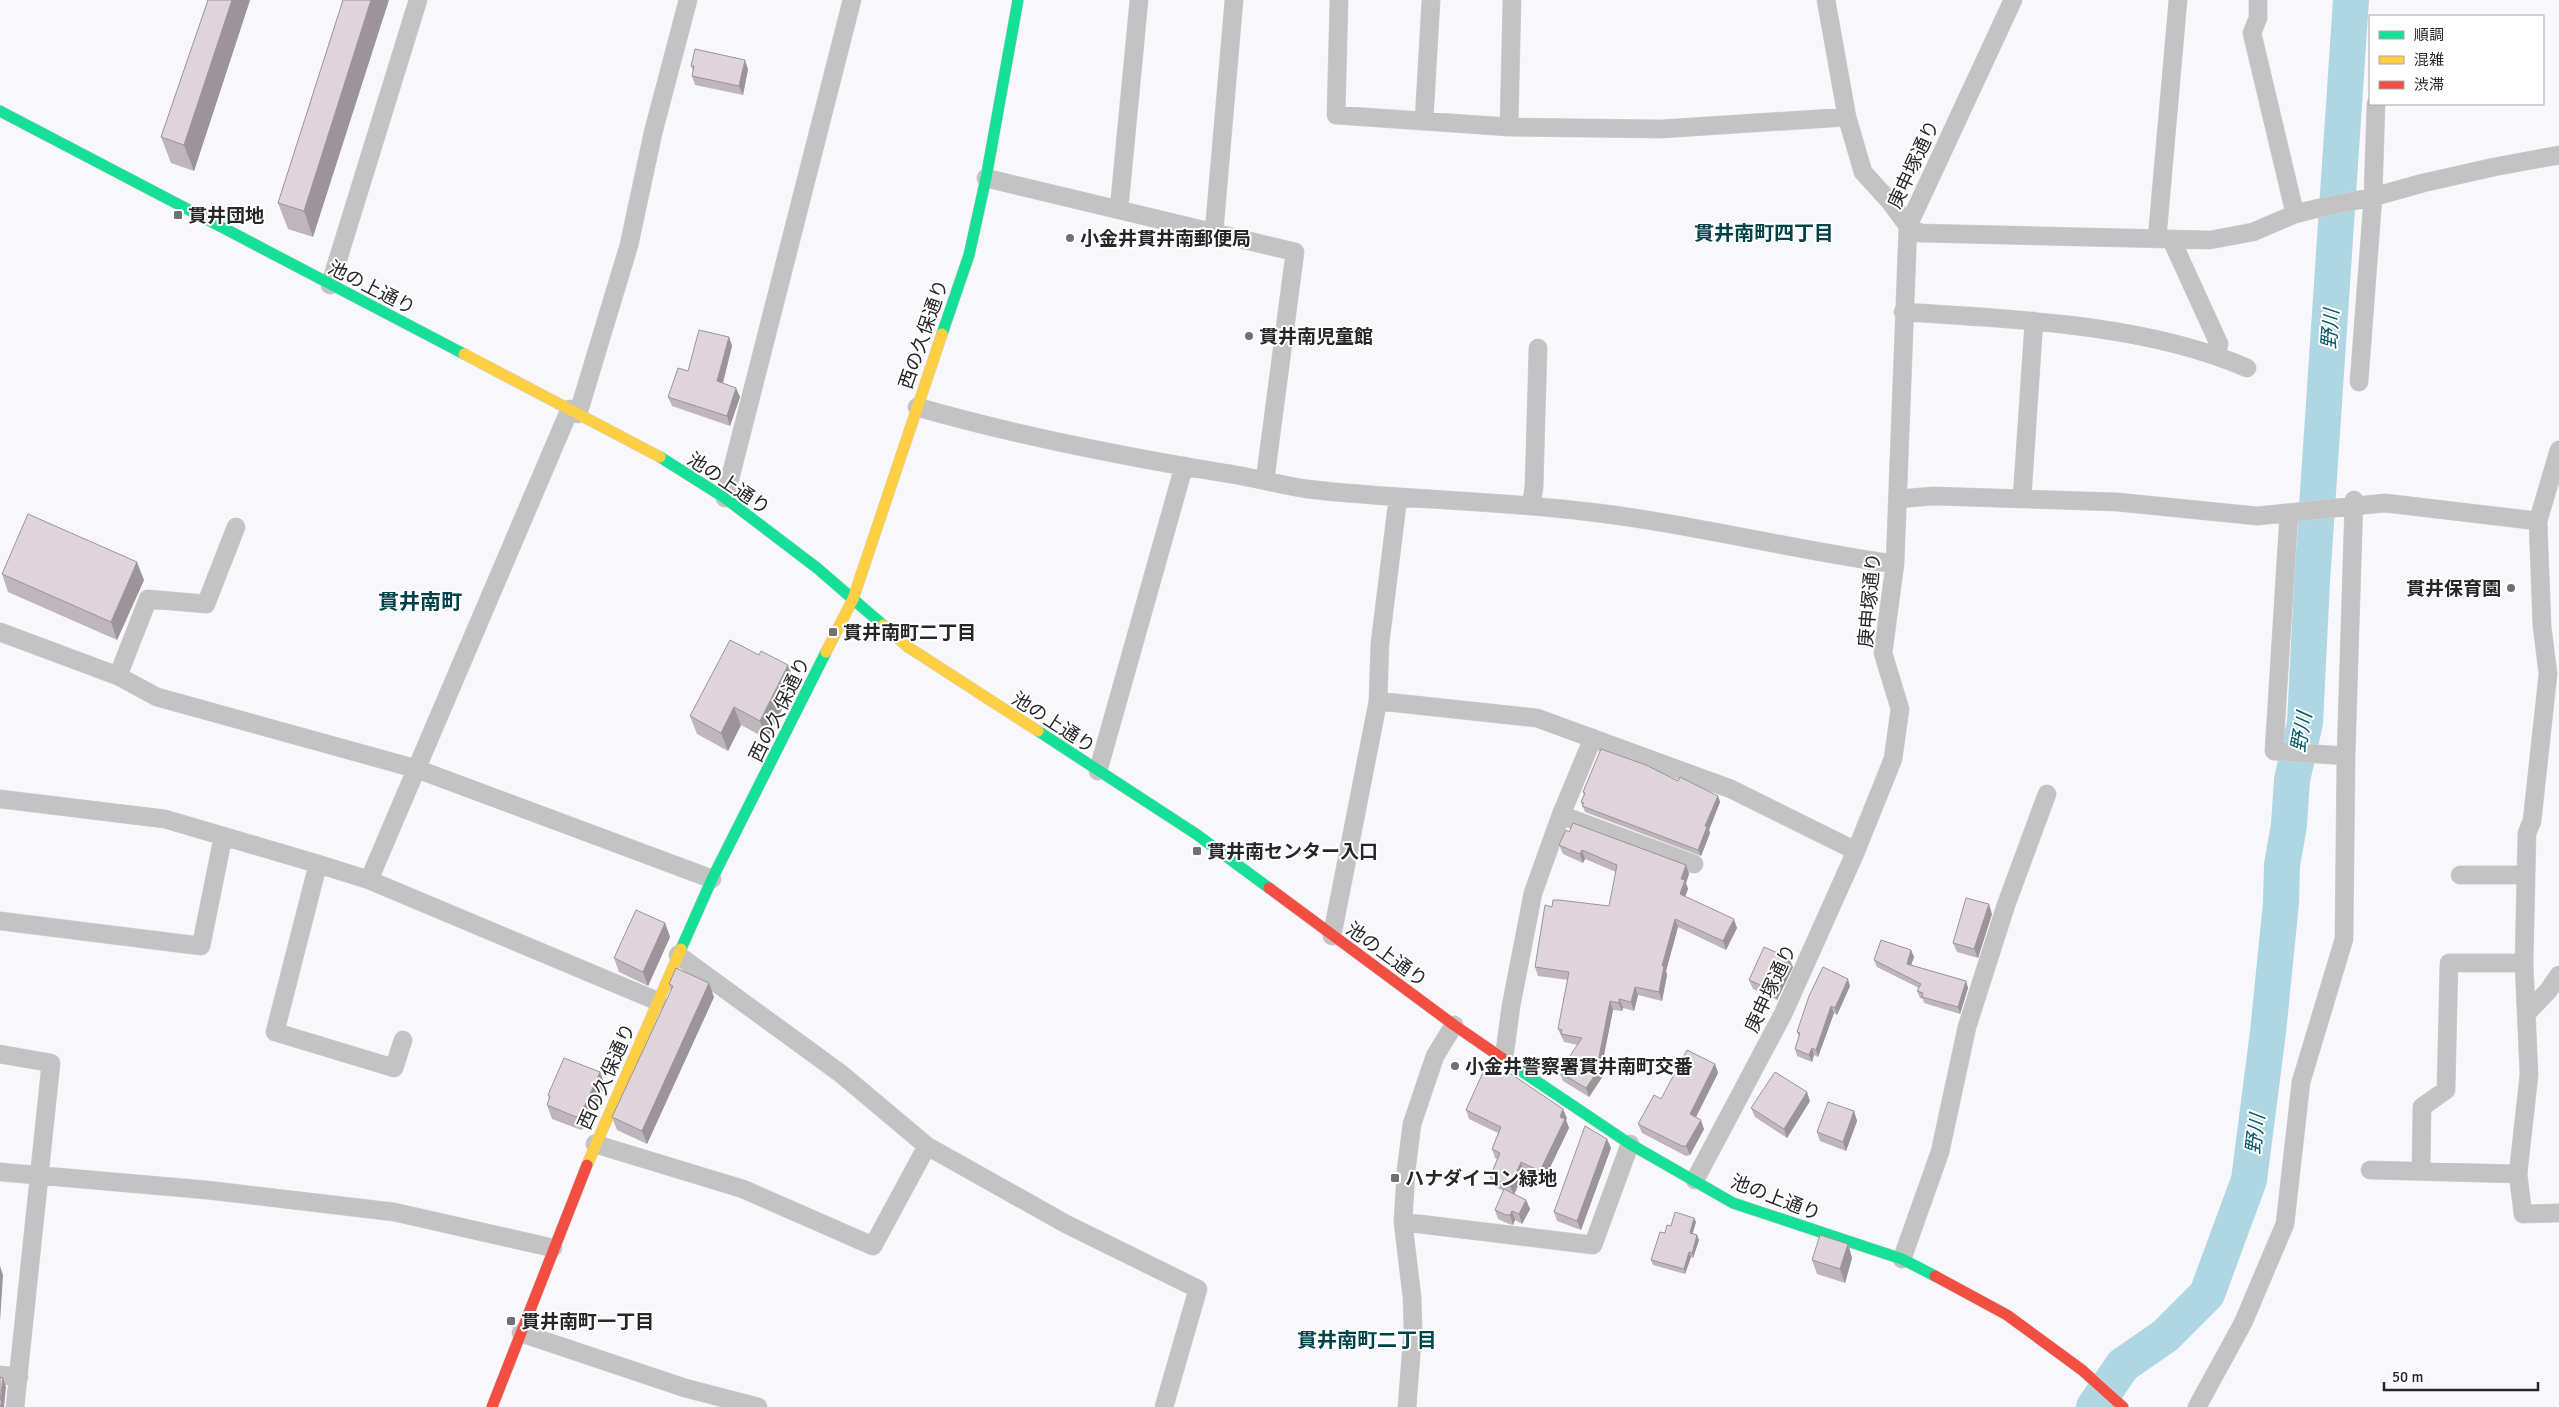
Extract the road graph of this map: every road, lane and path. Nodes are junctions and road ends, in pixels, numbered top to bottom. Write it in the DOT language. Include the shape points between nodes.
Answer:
graph roads {
  1 [pos="418,0"];
  2 [pos="688,0"];
  3 [pos="852,0"];
  4 [pos="1018,0"];
  5 [pos="1139,0"];
  6 [pos="1234,0"];
  7 [pos="1339,0"];
  8 [pos="1431,0"];
  9 [pos="1512,0"];
  10 [pos="1826,0"];
  11 [pos="2013,0"];
  12 [pos="2178,0"];
  13 [pos="2258,0"];
  14 [pos="2376,105"];
  15 [pos="0,111"];
  16 [pos="1846,117"];
  17 [pos="1424,120"];
  18 [pos="1508,127"];
  19 [pos="2559,155"];
  20 [pos="986,178"];
  21 [pos="2373,197"];
  22 [pos="1119,209"];
  23 [pos="2295,214"];
  24 [pos="1908,226"];
  25 [pos="1214,232"];
  26 [pos="2165,240"];
  27 [pos="330,285"];
  28 [pos="1903,312"];
  29 [pos="2034,321"];
  30 [pos="1538,348"];
  31 [pos="2216,355"];
  32 [pos="2247,368"];
  33 [pos="2359,382"];
  34 [pos="917,407"];
  35 [pos="574,412"];
  36 [pos="2559,450"];
  37 [pos="1184,466"];
  38 [pos="1265,480"];
  39 [pos="725,498"];
  40 [pos="1398,498"];
  41 [pos="1898,498"];
  42 [pos="2022,498"];
  43 [pos="2354,503"];
  44 [pos="1530,505"];
  45 [pos="2290,513"];
  46 [pos="2538,520"];
  47 [pos="236,527"];
  48 [pos="1895,564"];
  49 [pos="853,599"];
  50 [pos="0,632"];
  51 [pos="2553,672"];
  52 [pos="118,676"];
  53 [pos="1378,701"];
  54 [pos="1593,738"];
  55 [pos="2346,756"];
  56 [pos="416,769"];
  57 [pos="1098,772"];
  58 [pos="2047,794"];
  59 [pos="0,800"];
  60 [pos="1560,815"];
  61 [pos="223,836"];
  62 [pos="1856,851"];
  63 [pos="318,864"];
  64 [pos="1694,864"];
  65 [pos="2460,875"];
  66 [pos="2525,875"];
  67 [pos="712,879"];
  68 [pos="369,880"];
  69 [pos="0,921"];
  70 [pos="1332,936"];
  71 [pos="678,955"];
  72 [pos="2524,963"];
  73 [pos="2559,975"];
  74 [pos="657,1001"];
  75 [pos="2527,1013"];
  76 [pos="1454,1025"];
  77 [pos="403,1040"];
  78 [pos="0,1054"];
  79 [pos="1504,1058"];
  80 [pos="595,1144"];
  81 [pos="1630,1144"];
  82 [pos="927,1146"];
  83 [pos="2421,1169"];
  84 [pos="2370,1170"];
  85 [pos="0,1172"];
  86 [pos="38,1174"];
  87 [pos="2518,1174"];
  88 [pos="1695,1180"];
  89 [pos="2559,1213"];
  90 [pos="1403,1222"];
  91 [pos="553,1248"];
  92 [pos="1902,1259"];
  93 [pos="521,1333"];
  94 [pos="0,1375"];
  95 [pos="19,1377"];
  96 [pos="15,1407"];
  97 [pos="492,1407"];
  98 [pos="758,1407"];
  99 [pos="1164,1407"];
  100 [pos="1407,1407"];
  101 [pos="2124,1407"];
  102 [pos="2196,1407"];
  1 -- 27 [label="street"];
  2 -- 35 [label="street" via="653,134 629,245"];
  3 -- 39 [label="street"];
  4 -- 20 [label="street, 西の久保通り"];
  5 -- 22 [label="street"];
  6 -- 25 [label="street"];
  7 -- 17 [label="street" via="1336,115"];
  8 -- 17 [label="street"];
  9 -- 18 [label="street"];
  10 -- 16 [label="street"];
  11 -- 24 [label="street, 庚申塚通り"];
  12 -- 26 [label="street"];
  13 -- 23 [label="street" via="2258,18 2252,33"];
  14 -- 21 [label="street"];
  15 -- 27 [label="street, 池の上通り"];
  16 -- 18 [label="street" via="1661,129"];
  16 -- 24 [label="street" via="1863,172"];
  17 -- 18 [label="street"];
  19 -- 21 [label="street" via="2423,183"];
  20 -- 22 [label="street"];
  20 -- 34 [label="street, 西の久保通り" via="969,254"];
  21 -- 23 [label="street"];
  21 -- 33 [label="street"];
  22 -- 25 [label="street"];
  23 -- 26 [label="street" via="2253,232 2210,240"];
  24 -- 26 [label="street" via="1920,233"];
  24 -- 28 [label="street, 庚申塚通り"];
  25 -- 38 [label="street" via="1295,252"];
  26 -- 31 [label="street" via="2219,344"];
  27 -- 35 [label="street, 池の上通り"];
  28 -- 29 [label="street"];
  28 -- 41 [label="street, 庚申塚通り"];
  29 -- 31 [label="street" via="2145,337"];
  29 -- 42 [label="street"];
  30 -- 44 [label="street" via="1534,487"];
  31 -- 32 [label="street"];
  34 -- 37 [label="street" via="991,428"];
  34 -- 49 [label="street, 西の久保通り"];
  35 -- 39 [label="street, 池の上通り" via="658,456"];
  35 -- 56 [label="street"];
  36 -- 46 [label="street"];
  37 -- 38 [label="street"];
  37 -- 57 [label="street"];
  38 -- 40 [label="street" via="1303,488"];
  39 -- 49 [label="street, 池の上通り"];
  40 -- 44 [label="street"];
  40 -- 53 [label="street" via="1380,643"];
  41 -- 42 [label="street"];
  41 -- 48 [label="street, 庚申塚通り"];
  42 -- 45 [label="street" via="2117,502 2257,516"];
  43 -- 45 [label="street"];
  43 -- 46 [label="street" via="2385,503"];
  43 -- 55 [label="street"];
  44 -- 48 [label="street" via="1695,528 1829,555"];
  45 -- 55 [label="street" via="2274,752"];
  46 -- 51 [label="street" via="2542,626"];
  47 -- 52 [label="street" via="206,604 148,598"];
  48 -- 62 [label="street, 庚申塚通り" via="1884,653 1900,708 1893,759"];
  49 -- 57 [label="street, 池の上通り" via="908,646"];
  49 -- 67 [label="street, 西の久保通り"];
  50 -- 52 [label="street"];
  51 -- 66 [label="street" via="2532,821 2527,832"];
  52 -- 56 [label="street" via="157,697"];
  53 -- 54 [label="street" via="1537,718"];
  53 -- 70 [label="street"];
  54 -- 60 [label="street"];
  54 -- 62 [label="street" via="1731,789"];
  55 -- 102 [label="street" via="2344,939 2301,1082 2285,1224 2243,1323"];
  56 -- 67 [label="street"];
  56 -- 68 [label="street"];
  57 -- 70 [label="street, 池の上通り" via="1196,834"];
  58 -- 92 [label="street" via="1966,1027 1940,1152"];
  59 -- 61 [label="street" via="165,819"];
  60 -- 64 [label="street"];
  60 -- 79 [label="street" via="1533,893"];
  61 -- 63 [label="street"];
  61 -- 69 [label="street" via="201,946"];
  62 -- 88 [label="street, 庚申塚通り" via="1783,1014"];
  63 -- 68 [label="street"];
  63 -- 77 [label="street" via="275,1032 394,1068"];
  65 -- 66 [label="street"];
  66 -- 72 [label="street"];
  67 -- 71 [label="street, 西の久保通り"];
  68 -- 74 [label="street"];
  70 -- 76 [label="street, 池の上通り"];
  71 -- 74 [label="street, 西の久保通り"];
  71 -- 82 [label="street" via="840,1073"];
  72 -- 75 [label="street"];
  72 -- 83 [label="street" via="2449,963 2446,1090 2422,1107"];
  73 -- 75 [label="street"];
  74 -- 80 [label="street, 西の久保通り"];
  75 -- 87 [label="street" via="2529,1074"];
  76 -- 79 [label="street, 池の上通り"];
  76 -- 90 [label="street" via="1436,1056 1412,1124"];
  78 -- 86 [label="street" via="52,1063"];
  79 -- 81 [label="street, 池の上通り"];
  80 -- 82 [label="street" via="743,1189 873,1246"];
  80 -- 91 [label="street, 西の久保通り"];
  81 -- 88 [label="street, 池の上通り"];
  81 -- 90 [label="street" via="1592,1245"];
  82 -- 99 [label="street" via="1066,1224 1198,1289"];
  83 -- 84 [label="street"];
  83 -- 87 [label="street"];
  85 -- 86 [label="street"];
  86 -- 91 [label="street" via="394,1212"];
  86 -- 95 [label="street"];
  87 -- 89 [label="street" via="2523,1214"];
  88 -- 92 [label="street, 池の上通り" via="1733,1203"];
  90 -- 100 [label="street" via="1413,1330"];
  91 -- 93 [label="street, 西の久保通り"];
  92 -- 101 [label="street, 池の上通り" via="2008,1316 2082,1370"];
  93 -- 97 [label="street, 西の久保通り"];
  93 -- 98 [label="street" via="685,1388"];
  94 -- 95 [label="street"];
  95 -- 96 [label="street"];
}
